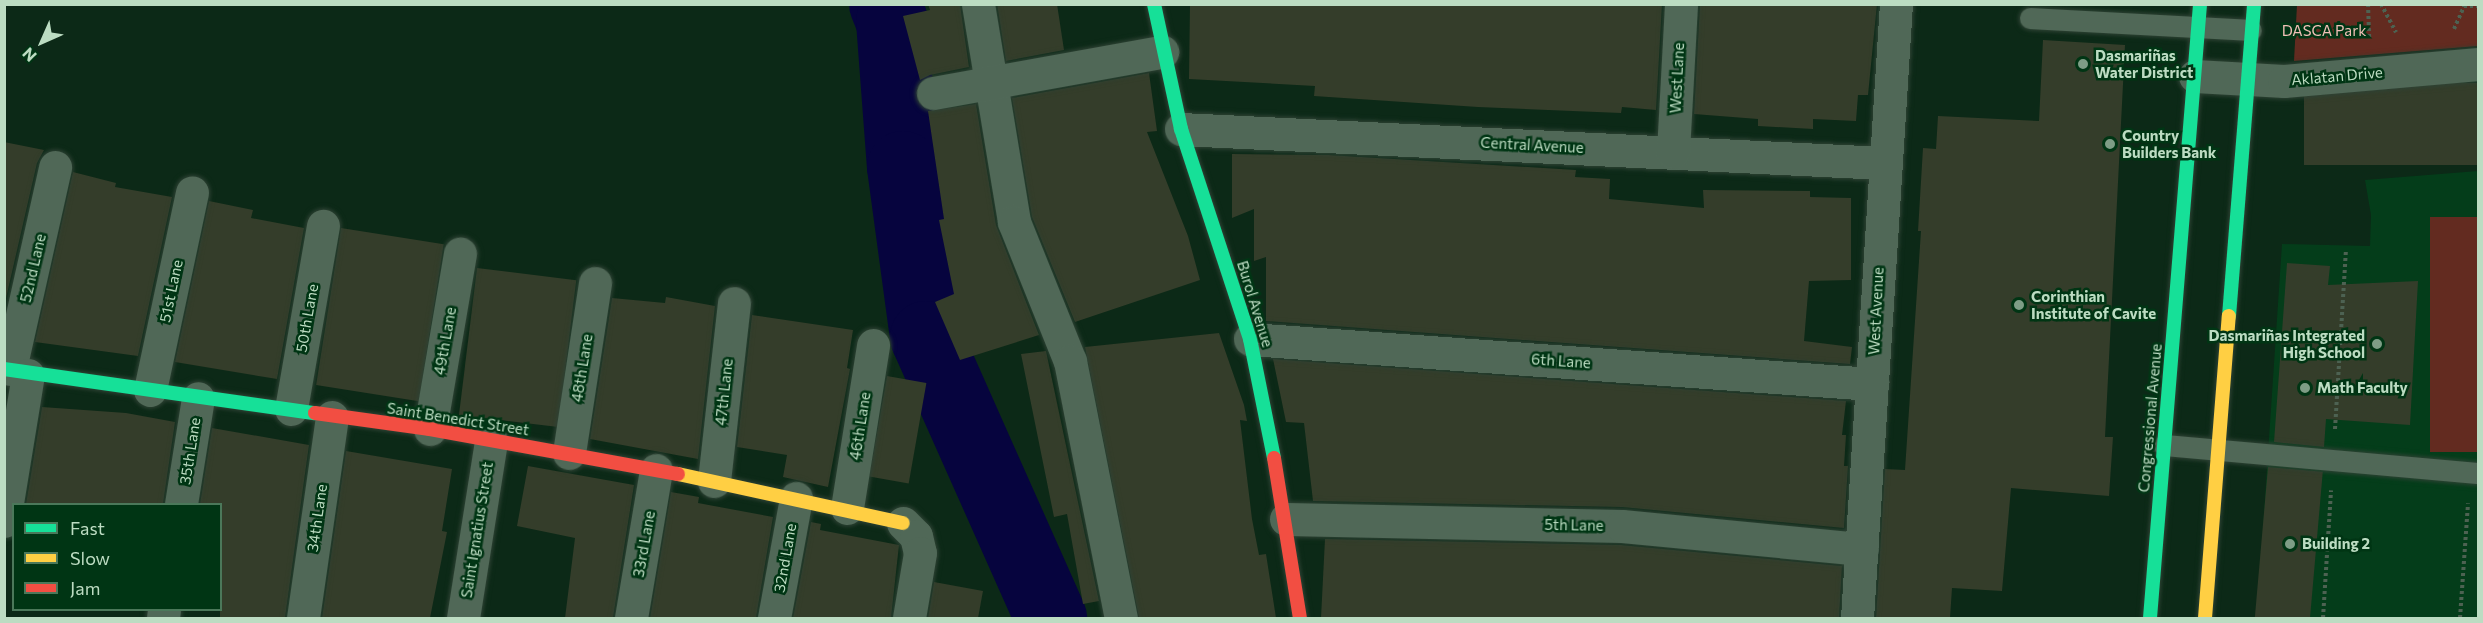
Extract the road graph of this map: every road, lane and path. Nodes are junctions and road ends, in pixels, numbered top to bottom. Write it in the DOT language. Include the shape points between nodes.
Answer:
graph roads {
  1 [pos="978,4"];
  2 [pos="1154,4"];
  3 [pos="1681,4"];
  4 [pos="1896,4"];
  5 [pos="2200,4"];
  6 [pos="2254,4"];
  7 [pos="2464,6"];
  8 [pos="2478,6"];
  9 [pos="2030,18"];
  10 [pos="2199,27"];
  11 [pos="2251,30"];
  12 [pos="1162,52"];
  13 [pos="2478,64"];
  14 [pos="2195,76"];
  15 [pos="2246,80"];
  16 [pos="992,83"];
  17 [pos="933,93"];
  18 [pos="1180,129"];
  19 [pos="1673,152"];
  20 [pos="1884,162"];
  21 [pos="55,167"];
  22 [pos="192,192"];
  23 [pos="323,226"];
  24 [pos="460,254"];
  25 [pos="595,283"];
  26 [pos="734,303"];
  27 [pos="1250,339"];
  28 [pos="873,345"];
  29 [pos="14,371"];
  30 [pos="1872,384"];
  31 [pos="150,390"];
  32 [pos="198,398"];
  33 [pos="291,409"];
  34 [pos="332,417"];
  35 [pos="430,429"];
  36 [pos="491,441"];
  37 [pos="2164,445"];
  38 [pos="2218,450"];
  39 [pos="569,453"];
  40 [pos="656,470"];
  41 [pos="2474,473"];
  42 [pos="714,481"];
  43 [pos="796,498"];
  44 [pos="181,503"];
  45 [pos="847,508"];
  46 [pos="1286,519"];
  47 [pos="4,521"];
  48 [pos="903,523"];
  49 [pos="1862,549"];
  50 [pos="303,618"];
  51 [pos="463,618"];
  52 [pos="631,618"];
  53 [pos="774,618"];
  54 [pos="909,618"];
  55 [pos="1120,618"];
  56 [pos="1300,618"];
  57 [pos="1857,618"];
  58 [pos="2150,618"];
  59 [pos="2205,618"];
  60 [pos="2460,618"];
  1 -- 16 [label="street"];
  2 -- 12 [label="street, Burol Avenue"];
  3 -- 19 [label="street, West Lane"];
  4 -- 20 [label="street, West Avenue"];
  5 -- 10 [label="street, Congressional Avenue"];
  6 -- 11 [label="street"];
  7 -- 8 [label="path"];
  9 -- 10 [label="lane"];
  10 -- 11 [label="lane"];
  10 -- 14 [label="street, Congressional Avenue"];
  11 -- 15 [label="street"];
  12 -- 16 [label="street"];
  12 -- 18 [label="street, Burol Avenue"];
  13 -- 15 [label="street, Aklatan Drive" via="2284,81"];
  14 -- 15 [label="street, Aklatan Drive"];
  14 -- 37 [label="street, Congressional Avenue"];
  15 -- 38 [label="street"];
  16 -- 17 [label="street"];
  16 -- 55 [label="street" via="1014,222 1070,361"];
  18 -- 19 [label="street, Central Avenue"];
  18 -- 27 [label="street, Burol Avenue"];
  19 -- 20 [label="street, Central Avenue"];
  20 -- 30 [label="street, West Avenue"];
  21 -- 29 [label="street, 52nd Lane"];
  22 -- 31 [label="street, 51st Lane"];
  23 -- 33 [label="street, 50th Lane"];
  24 -- 35 [label="street, 49th Lane"];
  25 -- 39 [label="street, 48th Lane"];
  26 -- 42 [label="street, 47th Lane"];
  27 -- 30 [label="street, 6th Lane"];
  27 -- 46 [label="street, Burol Avenue"];
  28 -- 45 [label="street, 46th Lane"];
  29 -- 31 [label="street, Saint Benedict Street"];
  29 -- 47 [label="street, 52nd Lane"];
  30 -- 49 [label="street, West Avenue"];
  31 -- 32 [label="street, Saint Benedict Street"];
  32 -- 33 [label="street, Saint Benedict Street"];
  32 -- 44 [label="street, 35th Lane"];
  33 -- 34 [label="street, Saint Benedict Street"];
  34 -- 35 [label="street, Saint Benedict Street"];
  34 -- 50 [label="street, 34th Lane"];
  35 -- 36 [label="street, Saint Benedict Street"];
  36 -- 39 [label="street, Saint Benedict Street"];
  36 -- 51 [label="street, Saint Ignatius Street"];
  37 -- 38 [label="lane"];
  37 -- 58 [label="street, Congressional Avenue"];
  38 -- 41 [label="lane"];
  38 -- 59 [label="street"];
  39 -- 40 [label="street, Saint Benedict Street"];
  40 -- 42 [label="street, Saint Benedict Street"];
  40 -- 52 [label="street, 33rd Lane"];
  41 -- 60 [label="path"];
  42 -- 43 [label="street, Saint Benedict Street"];
  43 -- 45 [label="street, Saint Benedict Street"];
  43 -- 53 [label="street, 32nd Lane"];
  45 -- 48 [label="street, Saint Benedict Street"];
  46 -- 49 [label="street, 5th Lane" via="1622,526"];
  46 -- 56 [label="street, Burol Avenue"];
  48 -- 54 [label="street" via="916,536 920,554"];
  49 -- 57 [label="street, West Avenue"];
}
